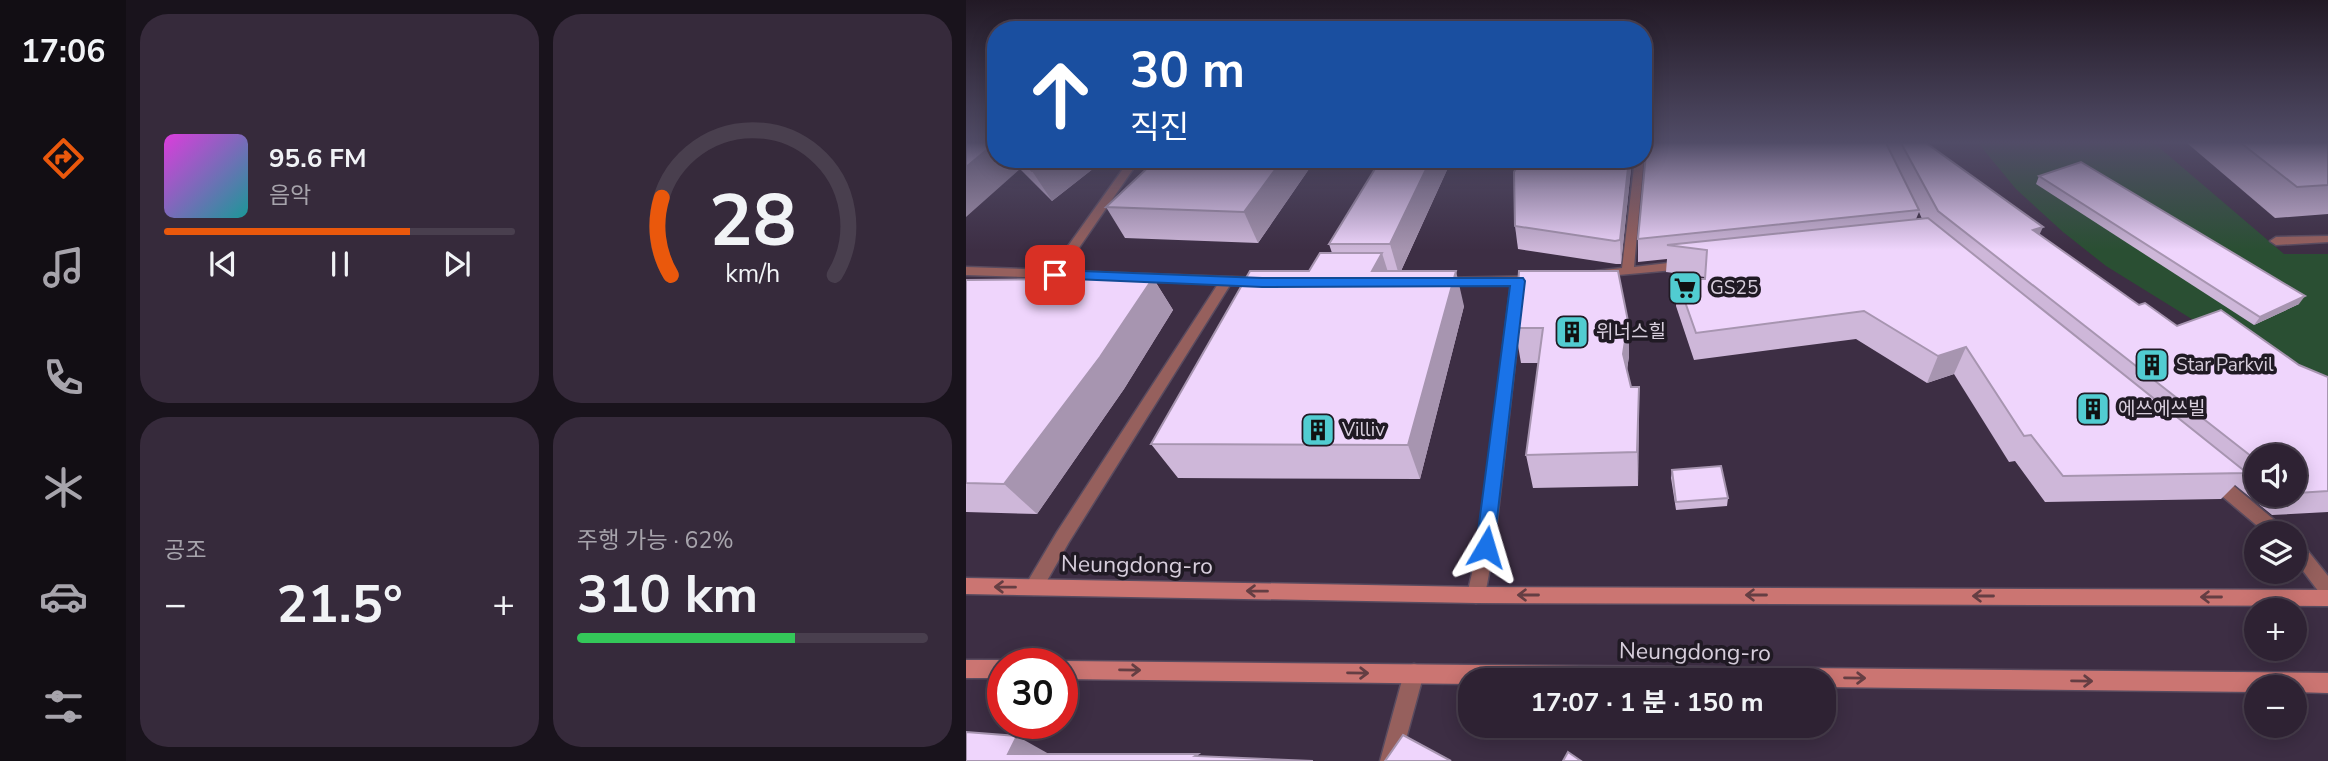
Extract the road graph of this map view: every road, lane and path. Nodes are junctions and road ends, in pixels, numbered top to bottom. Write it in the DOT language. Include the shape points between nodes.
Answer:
graph roads {
  1 [pos="1122,179"];
  2 [pos="1638,179"];
  3 [pos="2328,239"];
  4 [pos="2276,241"];
  5 [pos="1695,264"];
  6 [pos="966,271"];
  7 [pos="1628,271"];
  8 [pos="1055,275"];
  9 [pos="1587,275"];
  10 [pos="1545,279"];
  11 [pos="1226,281"];
  12 [pos="1518,281"];
  13 [pos="1276,282"];
  14 [pos="1429,282"];
  15 [pos="2206,473"];
  16 [pos="2263,521"];
  17 [pos="2307,560"];
  18 [pos="966,586"];
  19 [pos="1034,587"];
  20 [pos="2328,590"];
  21 [pos="1476,595"];
  22 [pos="2328,598"];
  23 [pos="966,669"];
  24 [pos="987,669"];
  25 [pos="1078,670"];
  26 [pos="1414,673"];
  27 [pos="2328,683"];
  28 [pos="1390,761"];
  1 -- 8 [label="street"];
  2 -- 7 [label="street"];
  3 -- 4 [label="street"];
  5 -- 7 [label="street"];
  6 -- 8 [label="street"];
  7 -- 9 [label="street"];
  8 -- 11 [label="street"];
  10 -- 12 [label="street"];
  11 -- 13 [label="street"];
  11 -- 19 [label="street"];
  12 -- 14 [label="street"];
  12 -- 21 [label="street" via="1486,547"];
  15 -- 16 [label="street"];
  17 -- 20 [label="street"];
  19 -- 18 [label="main road, Neungdong-ro, one-way"];
  21 -- 19 [label="main road, Neungdong-ro, one-way"];
  22 -- 21 [label="main road, Neungdong-ro, one-way"];
  23 -- 24 [label="main road"];
  25 -- 26 [label="main road, Neungdong-ro, one-way"];
  26 -- 27 [label="main road, Neungdong-ro, one-way"];
  26 -- 28 [label="street"];
}
